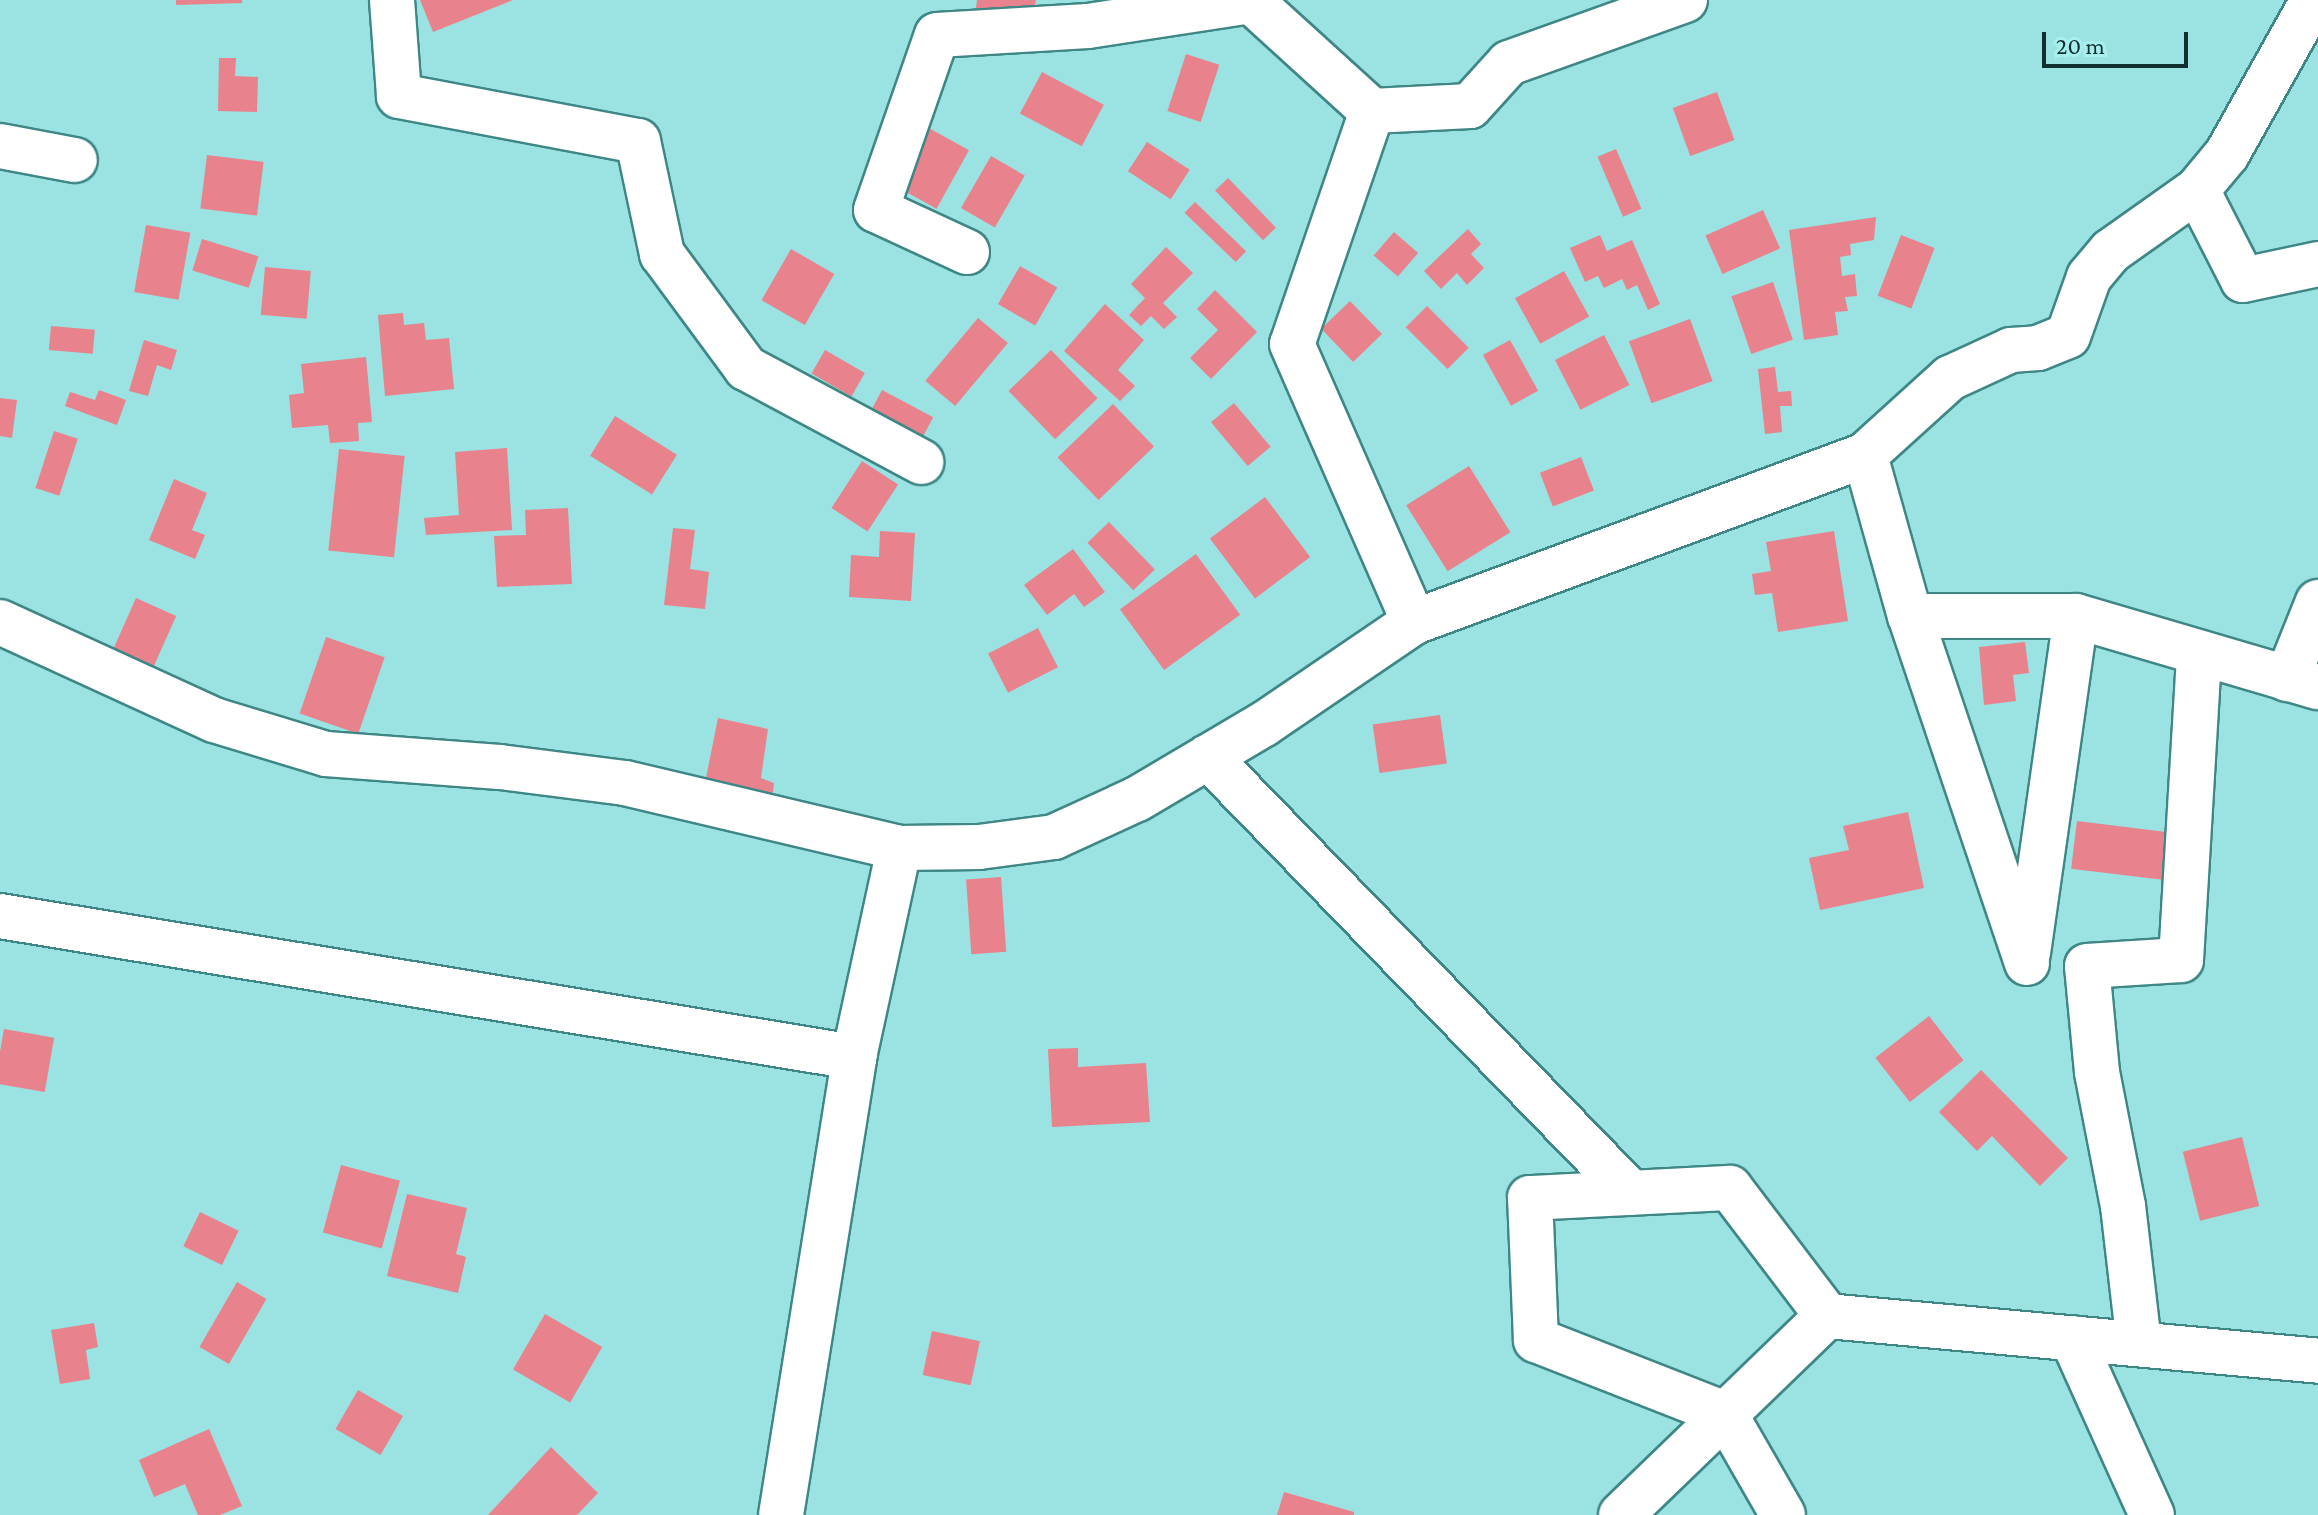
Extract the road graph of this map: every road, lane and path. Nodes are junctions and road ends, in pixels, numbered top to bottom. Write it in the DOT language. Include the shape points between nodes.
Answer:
graph roads {
  1 [pos="392,0"];
  2 [pos="1685,0"];
  3 [pos="2313,0"];
  4 [pos="1203,3"];
  5 [pos="1372,111"];
  6 [pos="0,146"];
  7 [pos="75,160"];
  8 [pos="2197,190"];
  9 [pos="967,252"];
  10 [pos="2318,264"];
  11 [pos="1865,455"];
  12 [pos="921,462"];
  13 [pos="2318,602"];
  14 [pos="1910,616"];
  15 [pos="2076,616"];
  16 [pos="0,622"];
  17 [pos="1414,622"];
  18 [pos="2199,654"];
  19 [pos="2303,683"];
  20 [pos="1208,757"];
  21 [pos="899,848"];
  22 [pos="0,916"];
  23 [pos="2027,963"];
  24 [pos="2087,966"];
  25 [pos="854,1057"];
  26 [pos="1631,1193"];
  27 [pos="1827,1316"];
  28 [pos="2072,1338"];
  29 [pos="2139,1344"];
  30 [pos="2318,1361"];
  31 [pos="1725,1414"];
  32 [pos="781,1515"];
  33 [pos="1621,1515"];
  34 [pos="1783,1515"];
  35 [pos="2152,1515"];
  1 -- 12 [label="street" via="399,96 638,141 662,254 746,368"];
  2 -- 5 [label="street" via="1509,63 1470,106"];
  3 -- 8 [label="street" via="2252,114"];
  4 -- 5 [label="street" via="1251,1"];
  4 -- 9 [label="street" via="1088,26 937,35 876,210"];
  5 -- 17 [label="street" via="1292,344"];
  6 -- 7 [label="street"];
  8 -- 10 [label="street" via="2243,280"];
  8 -- 11 [label="street" via="2111,251 2089,277 2068,336 2038,348 2011,350 1950,378"];
  11 -- 14 [label="street"];
  11 -- 17 [label="street"];
  13 -- 19 [label="street"];
  14 -- 15 [label="street"];
  14 -- 23 [label="street"];
  15 -- 18 [label="street"];
  15 -- 23 [label="street"];
  16 -- 21 [label="street" via="214,720 326,754 625,783"];
  17 -- 20 [label="street"];
  18 -- 19 [label="street"];
  18 -- 24 [label="street" via="2181,960"];
  20 -- 21 [label="street" via="1137,799 1054,837 979,847"];
  20 -- 26 [label="street"];
  21 -- 25 [label="street"];
  22 -- 25 [label="street"];
  23 -- 24 [label="street"];
  24 -- 29 [label="street" via="2097,1072 2123,1206"];
  25 -- 32 [label="street"];
  26 -- 27 [label="street" via="1730,1188"];
  26 -- 31 [label="street" via="1530,1198 1536,1340"];
  27 -- 28 [label="street"];
  27 -- 31 [label="street"];
  28 -- 29 [label="street"];
  28 -- 35 [label="street"];
  29 -- 30 [label="street"];
  31 -- 33 [label="street"];
  31 -- 34 [label="street"];
}
